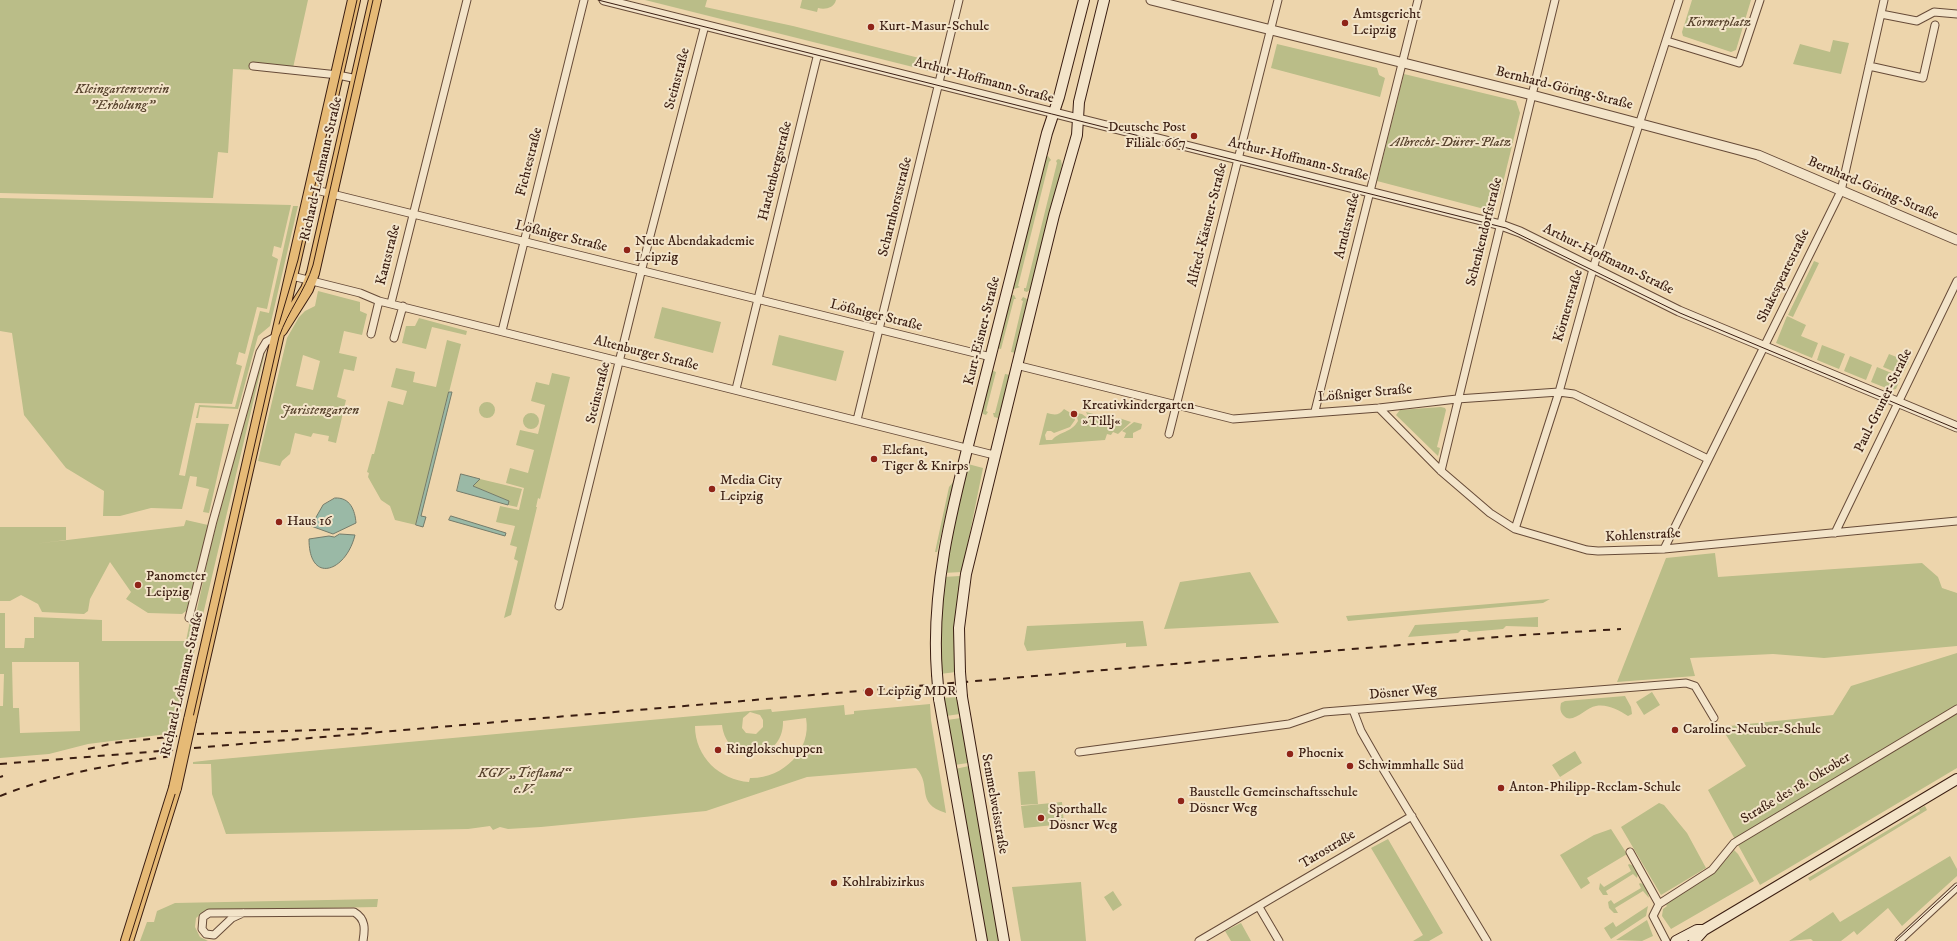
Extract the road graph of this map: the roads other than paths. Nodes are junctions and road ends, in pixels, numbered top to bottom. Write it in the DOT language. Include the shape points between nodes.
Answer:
graph roads {
  1 [pos="354,0"];
  2 [pos="375,0"];
  3 [pos="468,0"];
  4 [pos="584,0"];
  5 [pos="604,0"];
  6 [pos="959,0"];
  7 [pos="1084,0"];
  8 [pos="1104,0"];
  9 [pos="1151,0"];
  10 [pos="1278,0"];
  11 [pos="1418,0"];
  12 [pos="1555,0"];
  13 [pos="1679,0"];
  14 [pos="1760,0"];
  15 [pos="1884,0"];
  16 [pos="1881,14"];
  17 [pos="1957,14"];
  18 [pos="705,25"];
  19 [pos="1935,25"];
  20 [pos="1271,31"];
  21 [pos="1667,41"];
  22 [pos="818,53"];
  23 [pos="1402,63"];
  24 [pos="253,66"];
  25 [pos="1869,66"];
  26 [pos="338,75"];
  27 [pos="357,79"];
  28 [pos="940,83"];
  29 [pos="1532,95"];
  30 [pos="1054,113"];
  31 [pos="1079,120"];
  32 [pos="1641,123"];
  33 [pos="1238,159"];
  34 [pos="312,189"];
  35 [pos="1841,191"];
  36 [pos="1370,192"];
  37 [pos="332,194"];
  38 [pos="413,213"];
  39 [pos="1500,225"];
  40 [pos="1957,240"];
  41 [pos="524,241"];
  42 [pos="1593,269"];
  43 [pos="642,270"];
  44 [pos="292,276"];
  45 [pos="310,282"];
  46 [pos="1957,282"];
  47 [pos="758,299"];
  48 [pos="379,301"];
  49 [pos="391,303"];
  50 [pos="403,306"];
  51 [pos="880,330"];
  52 [pos="502,331"];
  53 [pos="372,334"];
  54 [pos="277,336"];
  55 [pos="394,338"];
  56 [pos="1764,346"];
  57 [pos="991,357"];
  58 [pos="620,361"];
  59 [pos="1016,365"];
  60 [pos="736,389"];
  61 [pos="1558,392"];
  62 [pos="1457,399"];
  63 [pos="1898,402"];
  64 [pos="1176,406"];
  65 [pos="1379,408"];
  66 [pos="1315,412"];
  67 [pos="857,420"];
  68 [pos="1957,427"];
  69 [pos="1169,434"];
  70 [pos="968,448"];
  71 [pos="994,455"];
  72 [pos="1708,458"];
  73 [pos="1441,471"];
  74 [pos="1957,522"];
  75 [pos="1515,529"];
  76 [pos="1835,533"];
  77 [pos="1664,549"];
  78 [pos="560,606"];
  79 [pos="189,618"];
  80 [pos="1957,709"];
  81 [pos="1353,710"];
  82 [pos="1714,718"];
  83 [pos="1079,752"];
  84 [pos="1957,778"];
  85 [pos="1412,816"];
  86 [pos="1630,852"];
  87 [pos="1957,887"];
  88 [pos="1659,904"];
  89 [pos="1259,907"];
  90 [pos="243,914"];
  91 [pos="1704,930"];
  92 [pos="127,941"];
  93 [pos="363,941"];
  94 [pos="982,941"];
  95 [pos="1004,941"];
  96 [pos="1199,941"];
  97 [pos="1279,941"];
  98 [pos="1486,941"];
  99 [pos="1666,941"];
  100 [pos="1676,941"];
  101 [pos="1694,941"];
  102 [pos="1899,941"];
  1 -- 26 [label="main road, Richard-Lehmann-Straße"];
  2 -- 27 [label="main road, Richard-Lehmann-Straße"];
  3 -- 38 [label="street, Kantstraße"];
  4 -- 41 [label="street, Fichtestraße"];
  5 -- 18 [label="street, Arthur-Hoffmann-Straße"];
  6 -- 28 [label="street, Scharnhorststraße"];
  7 -- 30 [label="main road, Kurt-Eisner-Straße"];
  8 -- 31 [label="main road" via="1078,102"];
  9 -- 20 [label="street, Bernhard-Göring-Straße"];
  10 -- 20 [label="street, Alfred-Kästner-Straße"];
  11 -- 23 [label="street, Arndtstraße"];
  12 -- 29 [label="street, Schenkendorfstraße"];
  13 -- 21 [label="street, Körnerstraße"];
  14 -- 21 [label="street" via="1739,63"];
  15 -- 16 [label="street, Shakespearestraße"];
  16 -- 17 [label="street" via="1917,21 1934,12"];
  16 -- 25 [label="street, Shakespearestraße"];
  18 -- 22 [label="street, Arthur-Hoffmann-Straße"];
  18 -- 43 [label="street, Steinstraße"];
  19 -- 25 [label="street" via="1923,78"];
  20 -- 23 [label="street, Bernhard-Göring-Straße"];
  20 -- 33 [label="street, Alfred-Kästner-Straße"];
  21 -- 32 [label="street, Körnerstraße"];
  22 -- 28 [label="street, Arthur-Hoffmann-Straße"];
  22 -- 47 [label="street, Hardenbergstraße"];
  23 -- 29 [label="street, Bernhard-Göring-Straße"];
  23 -- 36 [label="street, Arndtstraße"];
  24 -- 26 [label="street"];
  25 -- 35 [label="street, Shakespearestraße"];
  26 -- 27 [label="street"];
  26 -- 34 [label="main road, Richard-Lehmann-Straße"];
  27 -- 37 [label="main road, Richard-Lehmann-Straße"];
  28 -- 30 [label="street, Arthur-Hoffmann-Straße"];
  28 -- 51 [label="street, Scharnhorststraße"];
  29 -- 32 [label="street, Bernhard-Göring-Straße"];
  29 -- 39 [label="street, Schenkendorfstraße"];
  30 -- 31 [label="street, Arthur-Hoffmann-Straße"];
  30 -- 57 [label="main road, Kurt-Eisner-Straße"];
  31 -- 33 [label="street, Arthur-Hoffmann-Straße"];
  31 -- 59 [label="main road"];
  32 -- 35 [label="street, Bernhard-Göring-Straße" via="1758,154"];
  32 -- 42 [label="street, Körnerstraße"];
  33 -- 36 [label="street, Arthur-Hoffmann-Straße"];
  33 -- 64 [label="street, Alfred-Kästner-Straße"];
  34 -- 37 [label="street, Lößniger Straße"];
  34 -- 44 [label="main road, Richard-Lehmann-Straße"];
  35 -- 40 [label="street, Bernhard-Göring-Straße"];
  35 -- 56 [label="street, Shakespearestraße"];
  36 -- 39 [label="street, Arthur-Hoffmann-Straße"];
  36 -- 66 [label="street, Arndtstraße"];
  37 -- 38 [label="street, Lößniger Straße"];
  37 -- 45 [label="main road, Richard-Lehmann-Straße"];
  38 -- 41 [label="street, Lößniger Straße"];
  38 -- 49 [label="street, Kantstraße"];
  39 -- 42 [label="street, Arthur-Hoffmann-Straße" via="1520,232"];
  39 -- 62 [label="street, Schenkendorfstraße"];
  41 -- 43 [label="street, Lößniger Straße"];
  41 -- 52 [label="street, Fichtestraße"];
  42 -- 56 [label="street, Arthur-Hoffmann-Straße" via="1679,311"];
  42 -- 61 [label="street, Körnerstraße"];
  43 -- 47 [label="street, Lößniger Straße"];
  43 -- 58 [label="street, Steinstraße"];
  44 -- 45 [label="street, Altenburger Straße"];
  44 -- 54 [label="main road, Richard-Lehmann-Straße"];
  45 -- 48 [label="street, Altenburger Straße" via="360,293"];
  45 -- 54 [label="main road, Richard-Lehmann-Straße"];
  46 -- 63 [label="street, Paul-Gruner-Straße"];
  47 -- 51 [label="street, Lößniger Straße"];
  47 -- 60 [label="street, Hardenbergstraße"];
  48 -- 49 [label="street, Altenburger Straße"];
  48 -- 53 [label="street, Kantstraße"];
  49 -- 50 [label="street, Altenburger Straße"];
  50 -- 52 [label="street, Altenburger Straße"];
  50 -- 55 [label="street"];
  51 -- 57 [label="street, Lößniger Straße"];
  51 -- 67 [label="street, Scharnhorststraße"];
  52 -- 58 [label="street, Altenburger Straße"];
  54 -- 79 [label="street, Richard-Lehmann-Straße" via="266,342 260,352"];
  54 -- 92 [label="main road, Richard-Lehmann-Straße, bridge" via="175,788"];
  56 -- 63 [label="street, Arthur-Hoffmann-Straße"];
  56 -- 72 [label="street, Shakespearestraße"];
  57 -- 70 [label="main road, Kurt-Eisner-Straße"];
  58 -- 60 [label="street, Altenburger Straße"];
  58 -- 78 [label="street, Steinstraße"];
  59 -- 64 [label="street, Lößniger Straße"];
  59 -- 71 [label="main road"];
  60 -- 67 [label="street, Altenburger Straße"];
  61 -- 62 [label="street, Lößniger Straße"];
  61 -- 72 [label="street, Lößniger Straße" via="1574,394"];
  61 -- 75 [label="street, Körnerstraße"];
  62 -- 65 [label="street, Lößniger Straße"];
  62 -- 73 [label="street, Schenkendorfstraße"];
  63 -- 68 [label="street, Arthur-Hoffmann-Straße"];
  63 -- 76 [label="street, Paul-Gruner-Straße"];
  64 -- 66 [label="street, Lößniger Straße" via="1233,419"];
  64 -- 69 [label="street, Alfred-Kästner-Straße"];
  65 -- 66 [label="street, Lößniger Straße"];
  65 -- 73 [label="street, Kohlenstraße"];
  67 -- 70 [label="street, Altenburger Straße"];
  70 -- 71 [label="street, Altenburger Straße"];
  70 -- 94 [label="main road, Kurt-Eisner-Straße, bridge" via="940,576 936,609 937,674 939,699"];
  71 -- 95 [label="main road, Semmelweisstraße, bridge" via="964,588 959,628 962,697"];
  72 -- 77 [label="street, Shakespearestraße"];
  73 -- 75 [label="street, Kohlenstraße" via="1490,513"];
  74 -- 76 [label="street, Kohlenstraße"];
  75 -- 77 [label="street, Kohlenstraße" via="1587,550"];
  76 -- 77 [label="street, Kohlenstraße"];
  80 -- 88 [label="street, Straße des 18. Oktober" via="1738,840 1712,870"];
  81 -- 82 [label="street, Dösner Weg" via="1686,683 1695,686"];
  81 -- 83 [label="street, Dösner Weg" via="1324,712 1289,724"];
  81 -- 85 [label="street" via="1368,742"];
  84 -- 91 [label="main road"];
  85 -- 89 [label="street, Tarostraße"];
  85 -- 98 [label="street"];
  86 -- 88 [label="street"];
  87 -- 102 [label="street"];
  88 -- 99 [label="street" via="1653,916"];
  89 -- 96 [label="street, Tarostraße"];
  89 -- 97 [label="street"];
  90 -- 90 [label="street" via="205,915 202,929 206,934 214,935 232,918"];
  90 -- 93 [label="street" via="354,912 363,919"];
  91 -- 100 [label="main road" via="1697,930"];
  91 -- 101 [label="main road"];
}
